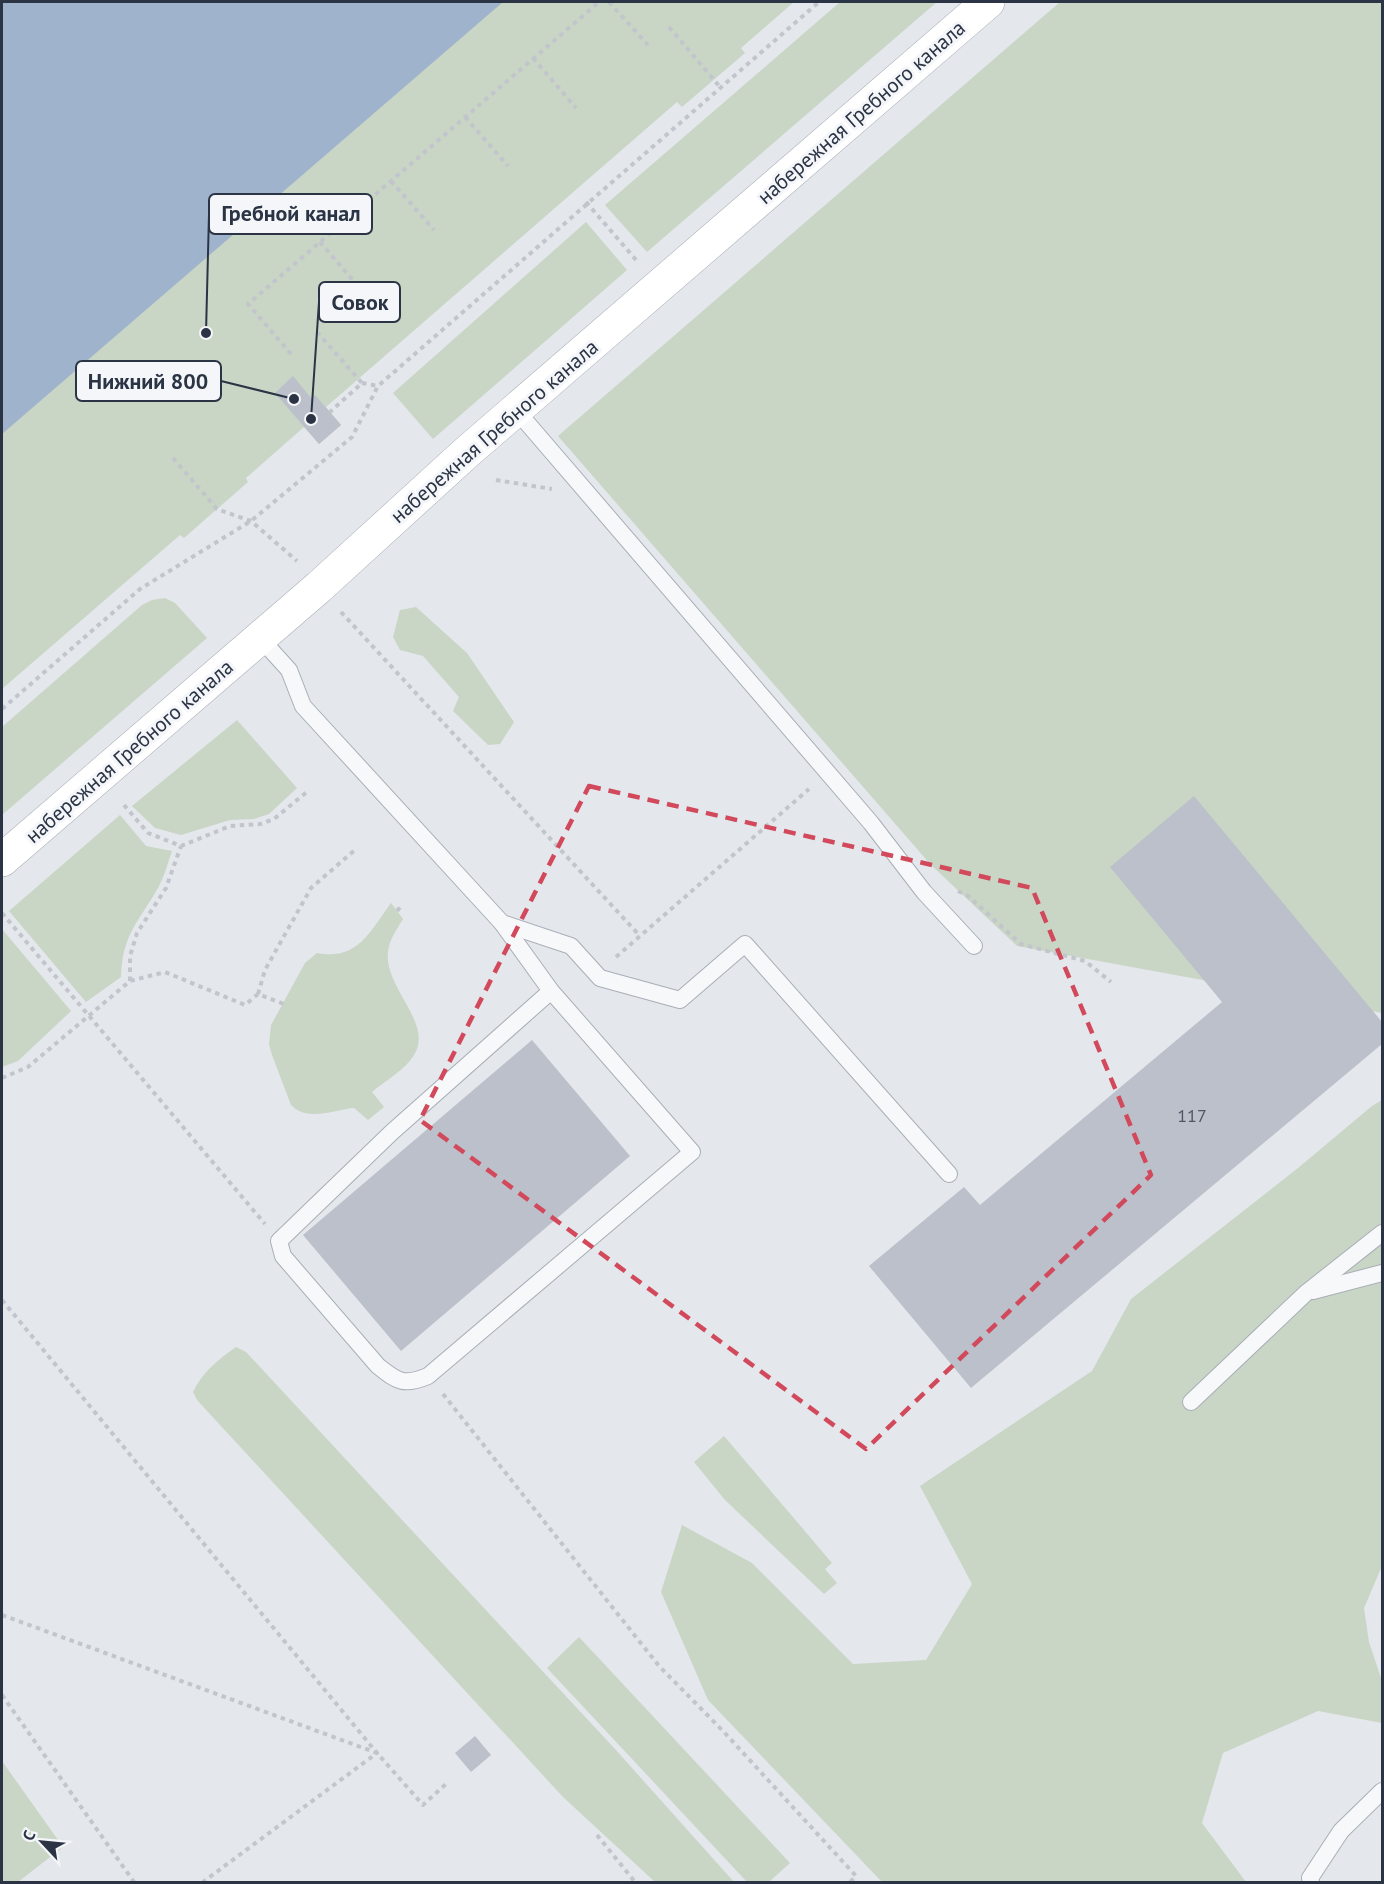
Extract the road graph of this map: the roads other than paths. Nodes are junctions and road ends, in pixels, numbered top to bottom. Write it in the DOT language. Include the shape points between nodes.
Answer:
graph roads {
  1 [pos="987,2"];
  2 [pos="516,410"];
  3 [pos="260,638"];
  4 [pos="2,860"];
  5 [pos="502,923"];
  6 [pos="974,946"];
  7 [pos="551,991"];
  8 [pos="949,1174"];
  9 [pos="1383,1233"];
  10 [pos="1383,1273"];
  11 [pos="1306,1293"];
  12 [pos="1191,1402"];
  13 [pos="1383,1791"];
  14 [pos="1311,1882"];
  1 -- 2 [label="street, набережная Гребного канала"];
  2 -- 3 [label="street, набережная Гребного канала"];
  2 -- 6 [label="lane"];
  3 -- 4 [label="street, набережная Гребного канала"];
  3 -- 5 [label="lane" via="289,670 303,706"];
  5 -- 7 [label="lane"];
  5 -- 8 [label="lane" via="571,945 600,978 680,1000 746,944"];
  7 -- 7 [label="lane" via="692,1152 428,1376 411,1383 395,1380 378,1366 283,1256 279,1241 392,1132"];
  9 -- 11 [label="lane"];
  10 -- 11 [label="lane"];
  11 -- 12 [label="lane"];
  13 -- 14 [label="lane" via="1341,1831"];
}
